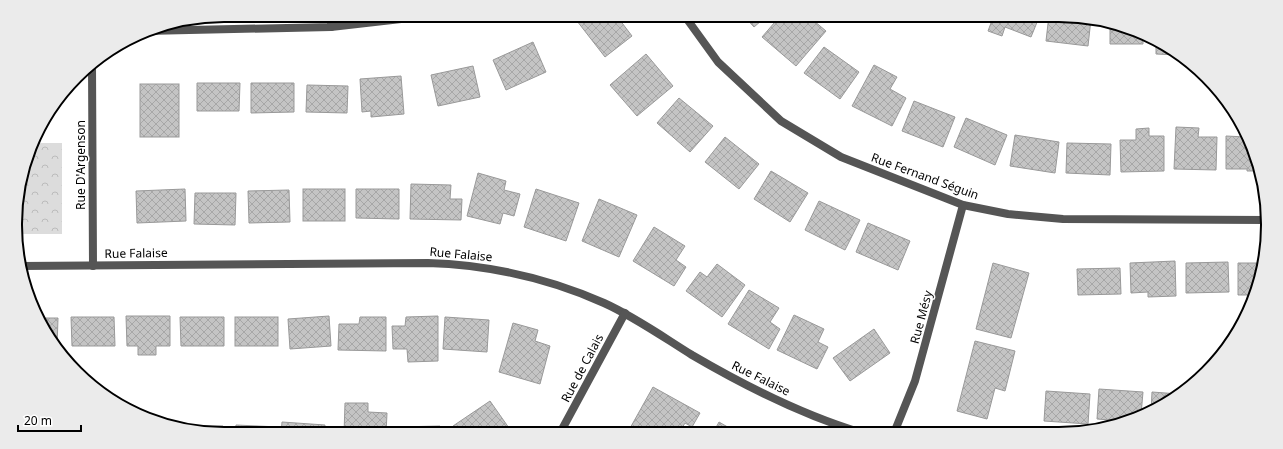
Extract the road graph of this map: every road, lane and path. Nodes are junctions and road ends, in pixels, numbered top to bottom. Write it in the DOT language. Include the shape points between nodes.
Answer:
graph roads {
  1 [pos="331,22"];
  2 [pos="375,22"];
  3 [pos="689,22"];
  4 [pos="331,27"];
  5 [pos="167,31"];
  6 [pos="92,71"];
  7 [pos="964,205"];
  8 [pos="1261,220"];
  9 [pos="26,266"];
  10 [pos="93,266"];
  11 [pos="625,313"];
  12 [pos="563,427"];
  13 [pos="845,427"];
  14 [pos="896,427"];
  1 -- 4 [label="street"];
  2 -- 4 [label="street"];
  3 -- 7 [label="street, Rue Fernand Séguin" via="718,62 781,121 841,157"];
  4 -- 5 [label="street"];
  6 -- 10 [label="street, Rue D'Argenson"];
  7 -- 8 [label="street, Rue Fernand Séguin" via="1008,214 1063,219"];
  7 -- 14 [label="street, Rue Mésy" via="915,381"];
  9 -- 10 [label="street, Rue Falaise"];
  10 -- 11 [label="street, Rue Falaise" via="453,264 507,271 551,283"];
  11 -- 12 [label="street, Rue de Calais"];
  11 -- 13 [label="street, Rue Falaise" via="693,355 765,394"];
}
